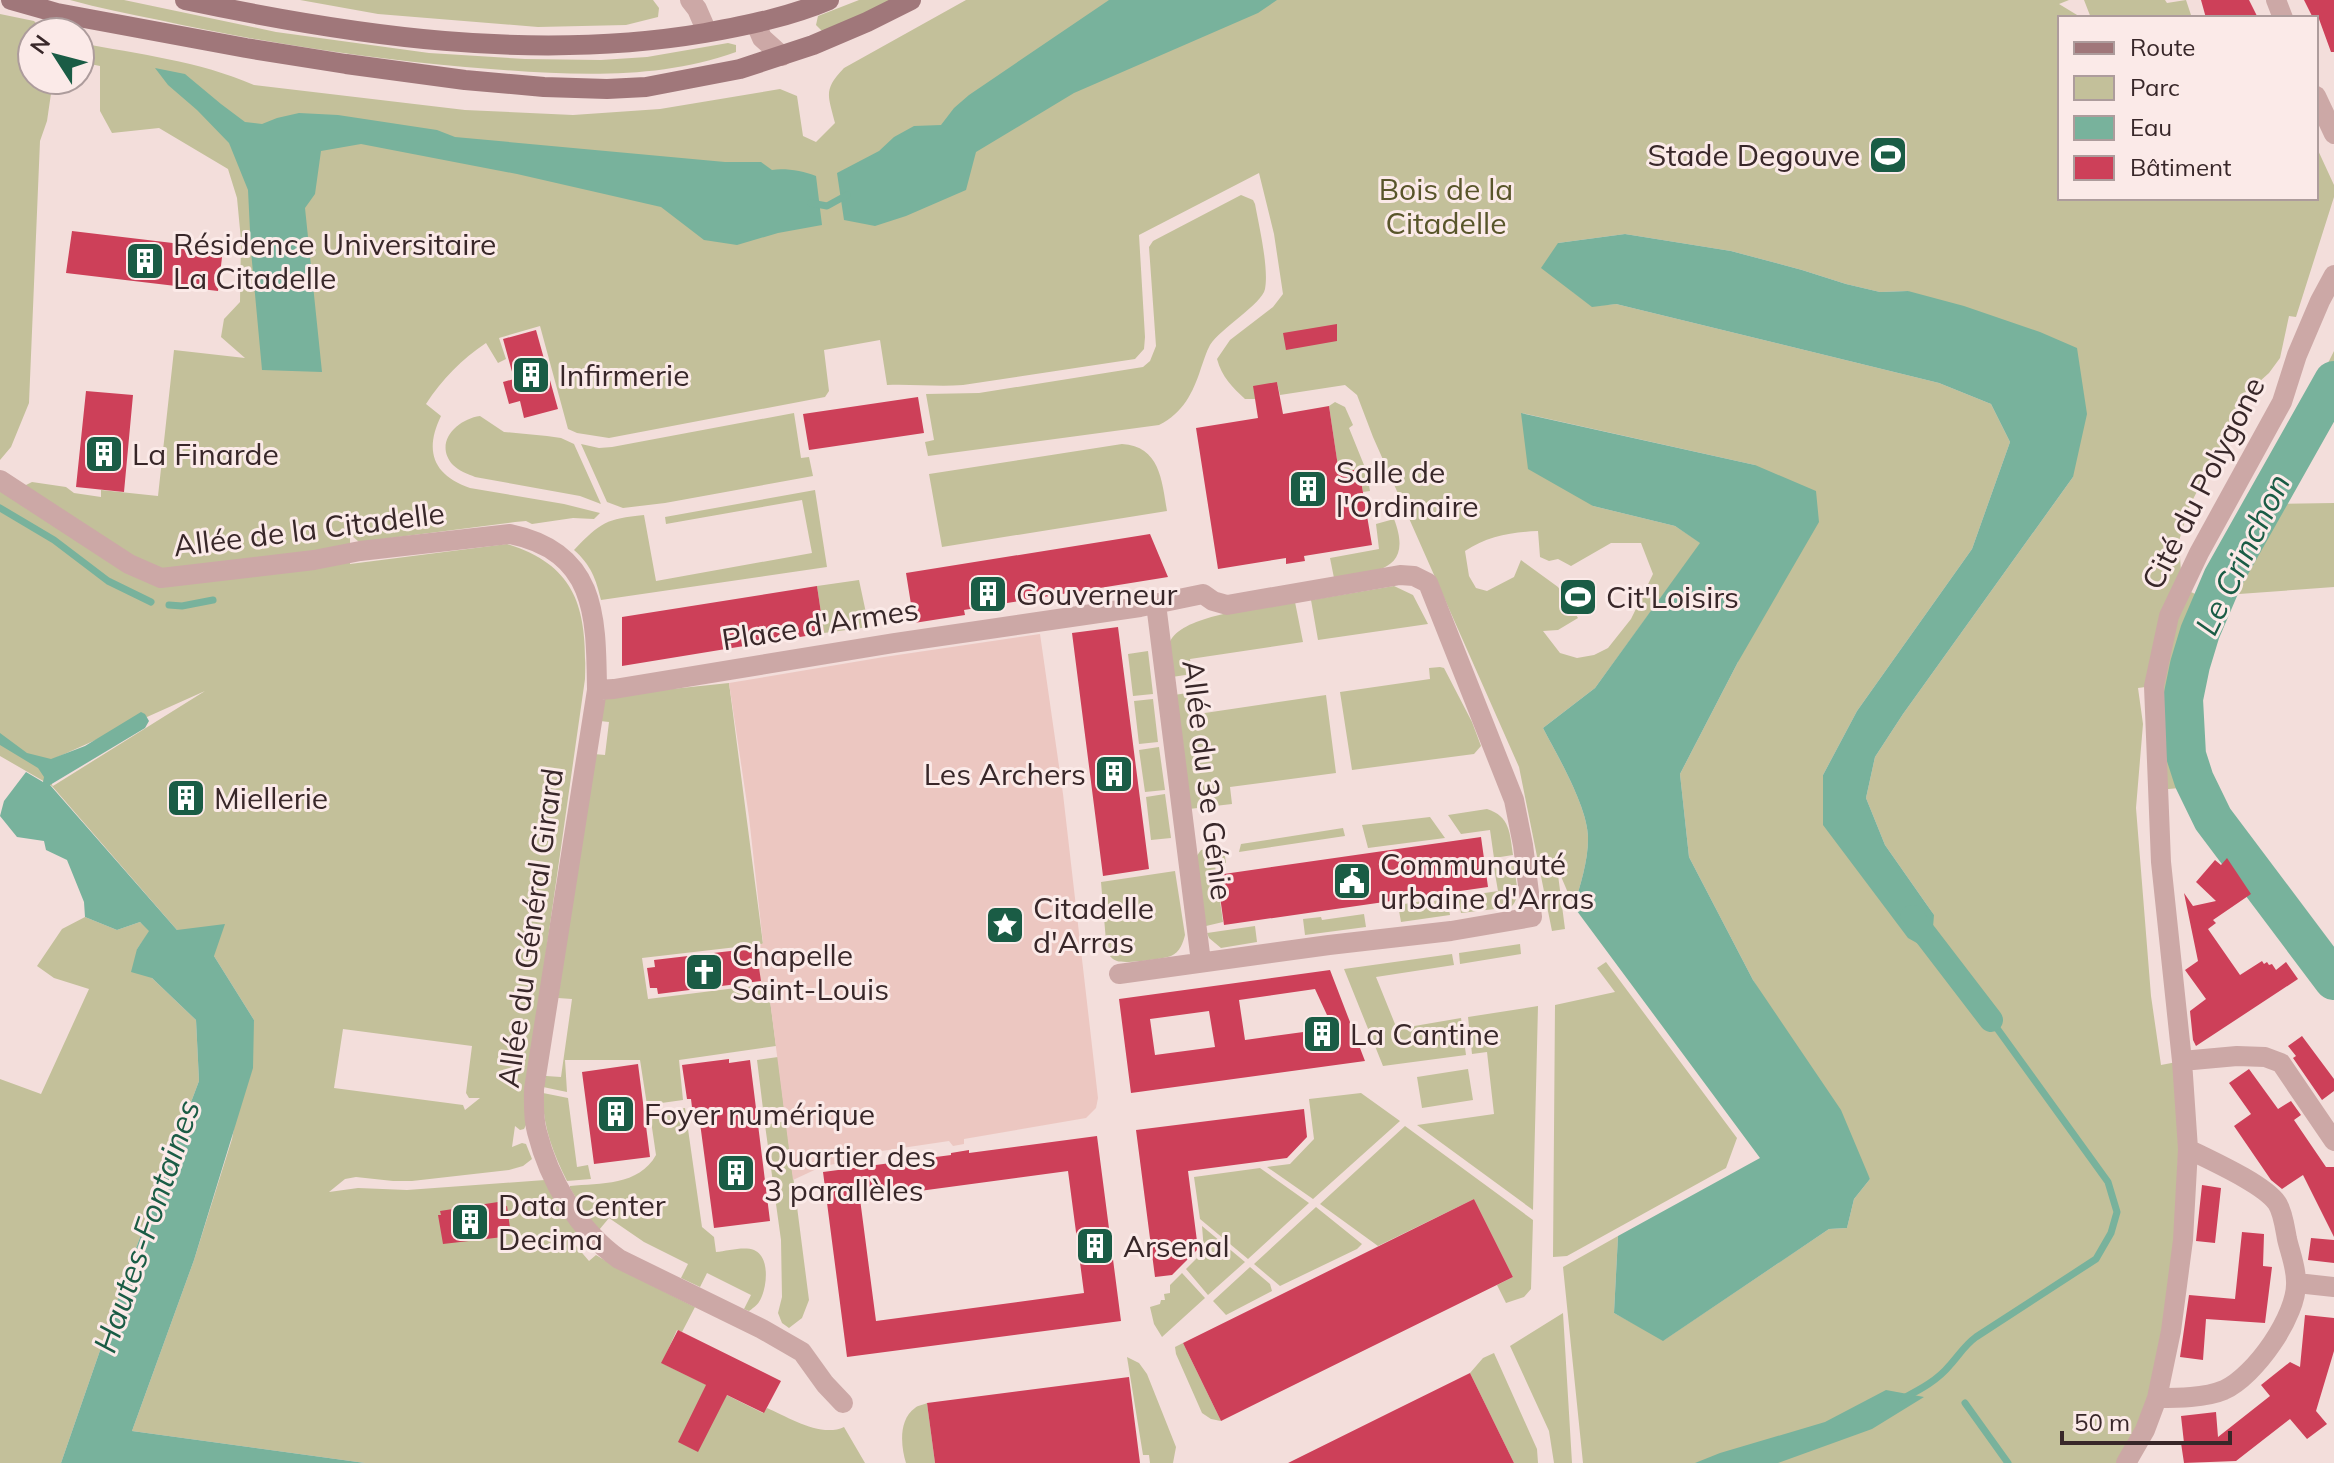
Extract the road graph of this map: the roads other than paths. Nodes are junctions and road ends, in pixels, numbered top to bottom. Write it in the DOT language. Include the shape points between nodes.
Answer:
graph roads {
  1 [pos="11,0"];
  2 [pos="185,0"];
  3 [pos="690,0"];
  4 [pos="829,0"];
  5 [pos="911,0"];
  6 [pos="756,24"];
  7 [pos="707,32"];
  8 [pos="782,56"];
  9 [pos="2318,100"];
  10 [pos="2334,134"];
  11 [pos="2334,275"];
  12 [pos="0,480"];
  13 [pos="562,558"];
  14 [pos="1156,604"];
  15 [pos="597,690"];
  16 [pos="1201,962"];
  17 [pos="1119,974"];
  18 [pos="2182,1061"];
  19 [pos="2334,1141"];
  20 [pos="2188,1149"];
  21 [pos="2297,1283"];
  22 [pos="2334,1287"];
  23 [pos="2157,1398"];
  24 [pos="843,1403"];
  25 [pos="2126,1463"];
  1 -- 8 [label="main road" via="246,48 544,87 646,87 722,74"];
  2 -- 7 [label="main road" via="303,24 433,40 560,46"];
  3 -- 7 [label="street"];
  4 -- 6 [label="main road"];
  5 -- 8 [label="main road"];
  6 -- 7 [label="main road"];
  6 -- 8 [label="street" via="762,38"];
  9 -- 10 [label="street"];
  11 -- 18 [label="street, Cité du Polygone" via="2301,345 2282,402 2169,616 2154,686 2161,862"];
  12 -- 13 [label="street, Allée de la Citadelle" via="129,564 161,578 510,534 534,540"];
  13 -- 15 [label="street, Allée du Général Girard" via="581,580 592,608"];
  14 -- 15 [label="street, Place d'Armes"];
  14 -- 16 [label="street, Allée du 3e Génie"];
  14 -- 16 [label="street, Place d'Armes" via="1203,594 1227,605 1400,575 1428,583 1514,800 1522,834 1532,917"];
  15 -- 24 [label="street, Allée du Général Girard" via="534,1089 536,1130 546,1159 573,1211 602,1246 802,1352"];
  16 -- 17 [label="street"];
  18 -- 19 [label="street" via="2237,1056 2281,1063"];
  18 -- 20 [label="street, Cité du Polygone"];
  20 -- 21 [label="street" via="2260,1188 2277,1203"];
  20 -- 23 [label="street, Cité du Polygone" via="2183,1240"];
  21 -- 22 [label="street"];
  21 -- 23 [label="street" via="2272,1345 2253,1368 2224,1390"];
  23 -- 25 [label="street, Cité du Polygone"];
}
